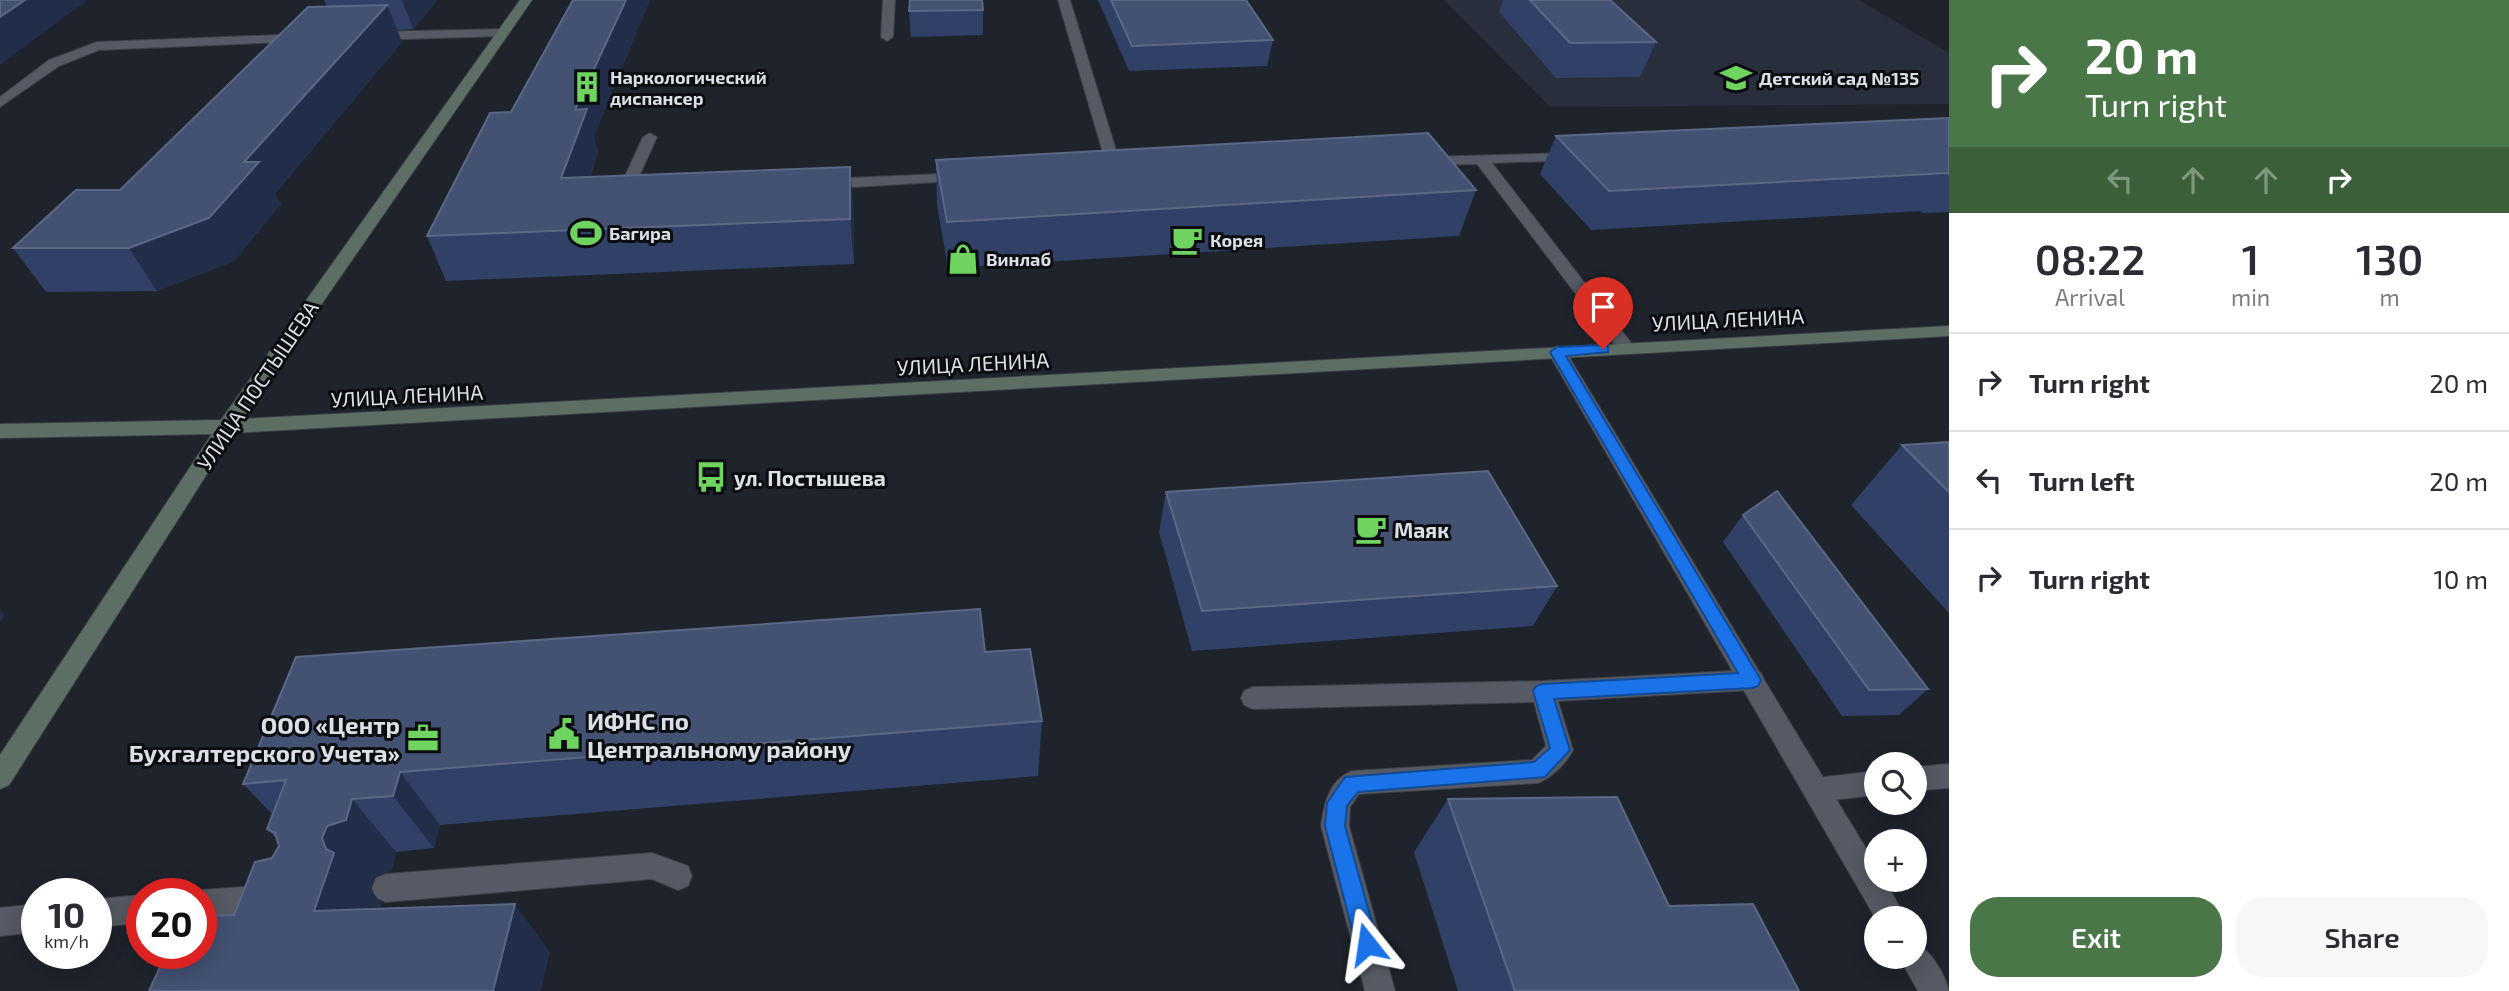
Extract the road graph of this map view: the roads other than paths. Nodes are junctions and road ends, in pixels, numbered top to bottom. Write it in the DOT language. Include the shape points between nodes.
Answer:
graph roads {
  1 [pos="526,0"];
  2 [pos="889,0"];
  3 [pos="1064,0"];
  4 [pos="502,33"];
  5 [pos="354,37"];
  6 [pos="887,37"];
  7 [pos="313,38"];
  8 [pos="0,103"];
  9 [pos="650,137"];
  10 [pos="1591,156"];
  11 [pos="1481,159"];
  12 [pos="1413,161"];
  13 [pos="1115,170"];
  14 [pos="979,176"];
  15 [pos="801,185"];
  16 [pos="664,192"];
  17 [pos="1949,331"];
  18 [pos="1626,348"];
  19 [pos="1557,352"];
  20 [pos="226,427"];
  21 [pos="0,431"];
  22 [pos="1752,680"];
  23 [pos="1543,691"];
  24 [pos="1253,698"];
  25 [pos="1949,776"];
  26 [pos="0,777"];
  27 [pos="1927,778"];
  28 [pos="1864,784"];
  29 [pos="1816,790"];
  30 [pos="678,876"];
  31 [pos="386,888"];
  32 [pos="301,896"];
  33 [pos="217,903"];
  34 [pos="1884,906"];
  35 [pos="21,920"];
  36 [pos="0,922"];
  37 [pos="1921,969"];
  38 [pos="1380,991"];
  39 [pos="1935,991"];
  1 -- 4 [label="main road, УЛИЦА ПОСТЫШЕВА"];
  2 -- 6 [label="street"];
  3 -- 13 [label="street"];
  4 -- 5 [label="street"];
  4 -- 20 [label="main road, УЛИЦА ПОСТЫШЕВА"];
  7 -- 8 [label="street" via="97,46 54,63"];
  9 -- 16 [label="street" via="632,176"];
  10 -- 11 [label="street"];
  11 -- 12 [label="street"];
  11 -- 18 [label="street"];
  14 -- 15 [label="street"];
  17 -- 18 [label="main road, УЛИЦА ЛЕНИНА"];
  18 -- 19 [label="main road, УЛИЦА ЛЕНИНА"];
  19 -- 20 [label="main road, УЛИЦА ЛЕНИНА"];
  19 -- 22 [label="street"];
  20 -- 21 [label="main road, УЛИЦА ЛЕНИНА"];
  20 -- 26 [label="main road, УЛИЦА ПОСТЫШЕВА"];
  22 -- 23 [label="street"];
  22 -- 29 [label="street"];
  23 -- 24 [label="street"];
  23 -- 38 [label="street" via="1560,750 1538,771 1352,783 1337,803 1335,826"];
  25 -- 27 [label="street"];
  28 -- 29 [label="street"];
  29 -- 34 [label="street"];
  30 -- 31 [label="street" via="652,866"];
  32 -- 33 [label="street"];
  35 -- 36 [label="street"];
  37 -- 39 [label="street"];
}
